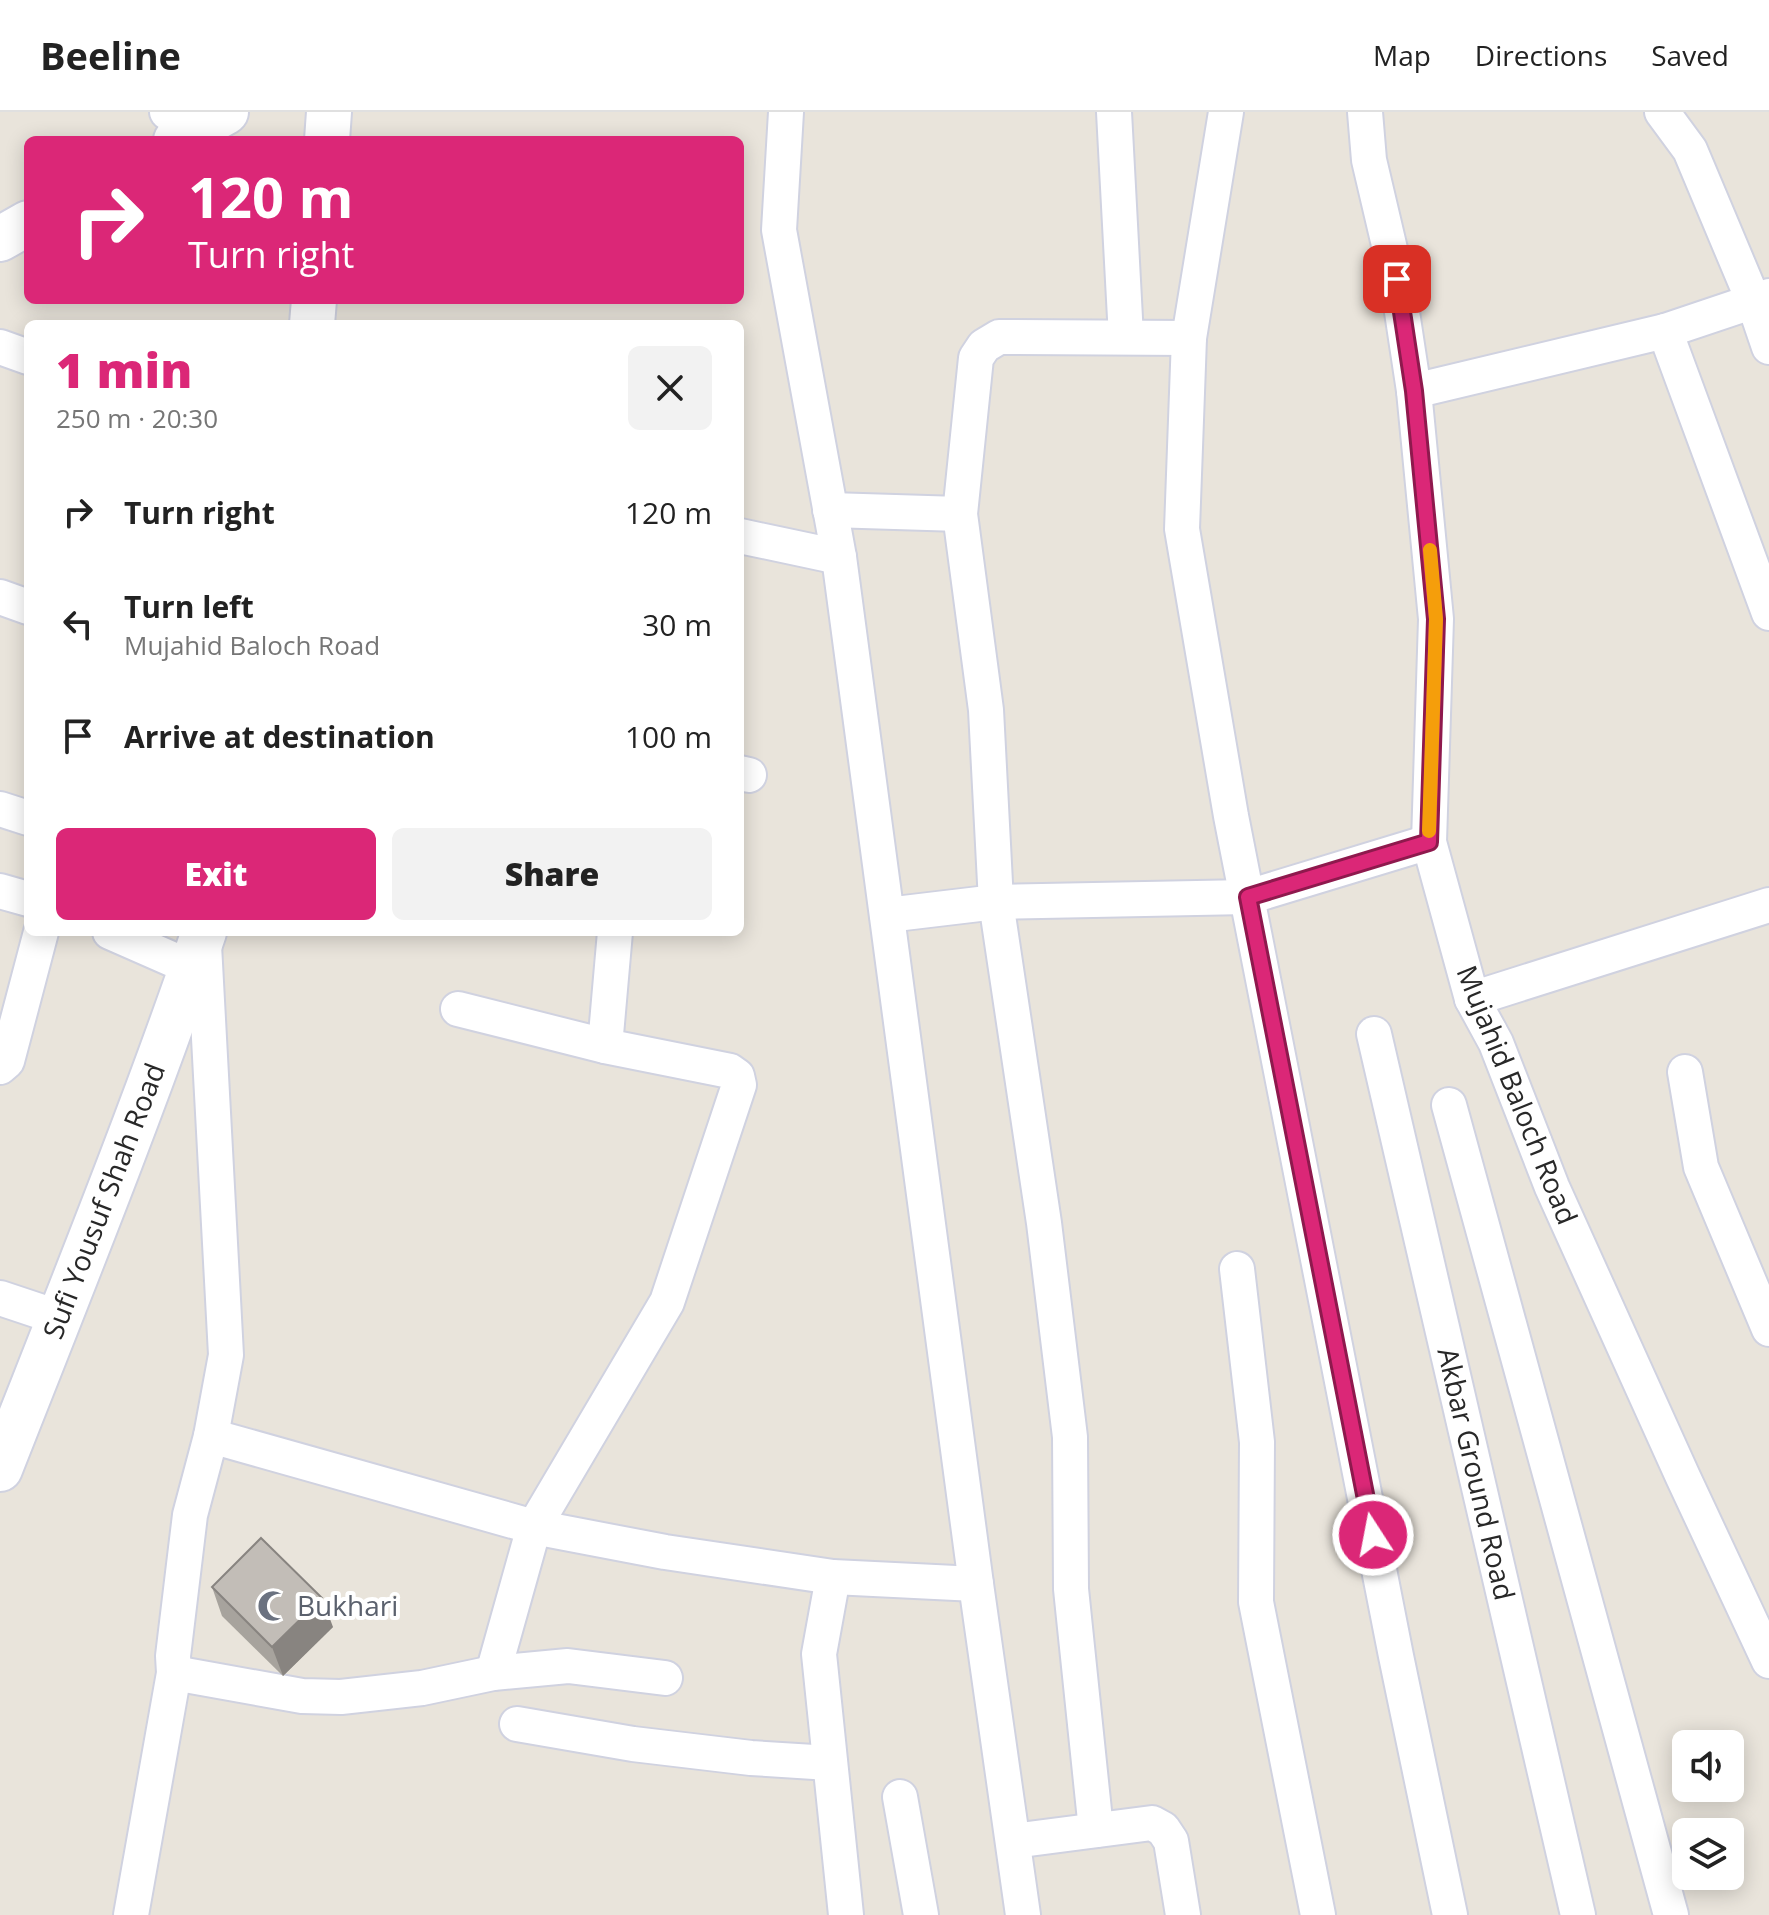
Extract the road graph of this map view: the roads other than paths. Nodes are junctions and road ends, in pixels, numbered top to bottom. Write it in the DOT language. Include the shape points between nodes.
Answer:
graph roads {
  1 [pos="329,112"];
  2 [pos="786,112"];
  3 [pos="1114,112"];
  4 [pos="1226,112"];
  5 [pos="1365,112"];
  6 [pos="1662,112"];
  7 [pos="327,136"];
  8 [pos="24,225"];
  9 [pos="0,239"];
  10 [pos="1761,298"];
  11 [pos="1665,331"];
  12 [pos="1126,337"];
  13 [pos="1189,338"];
  14 [pos="0,347"];
  15 [pos="1769,347"];
  16 [pos="24,356"];
  17 [pos="1414,391"];
  18 [pos="830,510"];
  19 [pos="960,514"];
  20 [pos="744,537"];
  21 [pos="839,557"];
  22 [pos="0,597"];
  23 [pos="24,606"];
  24 [pos="1769,613"];
  25 [pos="0,809"];
  26 [pos="24,817"];
  27 [pos="1429,842"];
  28 [pos="0,891"];
  29 [pos="1248,897"];
  30 [pos="24,898"];
  31 [pos="996,902"];
  32 [pos="1768,909"];
  33 [pos="887,915"];
  34 [pos="40,936"];
  35 [pos="140,936"];
  36 [pos="615,936"];
  37 [pos="200,944"];
  38 [pos="1472,999"];
  39 [pos="458,1009"];
  40 [pos="1374,1034"];
  41 [pos="605,1046"];
  42 [pos="0,1067"];
  43 [pos="1685,1072"];
  44 [pos="1449,1105"];
  45 [pos="1237,1269"];
  46 [pos="0,1298"];
  47 [pos="60,1318"];
  48 [pos="1769,1329"];
  49 [pos="211,1436"];
  50 [pos="0,1469"];
  51 [pos="534,1527"];
  52 [pos="833,1577"];
  53 [pos="976,1584"];
  54 [pos="1769,1661"];
  55 [pos="174,1673"];
  56 [pos="493,1673"];
  57 [pos="665,1678"];
  58 [pos="517,1724"];
  59 [pos="830,1763"];
  60 [pos="900,1797"];
  61 [pos="1096,1830"];
  62 [pos="1013,1841"];
  63 [pos="131,1915"];
  64 [pos="846,1915"];
  65 [pos="921,1915"];
  66 [pos="1023,1915"];
  67 [pos="1183,1915"];
  68 [pos="1318,1915"];
  69 [pos="1450,1915"];
  70 [pos="1578,1915"];
  71 [pos="1671,1915"];
  1 -- 7 [label="main road"];
  2 -- 18 [label="street" via="779,230"];
  3 -- 12 [label="street"];
  4 -- 13 [label="street"];
  5 -- 17 [label="street, Mujahid Baloch Road" via="1369,160 1397,279"];
  6 -- 10 [label="street" via="1690,150"];
  8 -- 9 [label="main road"];
  10 -- 11 [label="street"];
  10 -- 15 [label="street"];
  11 -- 17 [label="street"];
  11 -- 24 [label="street"];
  12 -- 13 [label="street"];
  12 -- 19 [label="street" via="999,337 984,346 976,358"];
  13 -- 29 [label="street" via="1182,529"];
  14 -- 16 [label="street"];
  17 -- 27 [label="street, Mujahid Baloch Road" via="1436,619"];
  18 -- 19 [label="street"];
  18 -- 21 [label="street"];
  19 -- 31 [label="street" via="986,710"];
  20 -- 21 [label="street"];
  21 -- 33 [label="street"];
  22 -- 23 [label="street"];
  25 -- 26 [label="street"];
  27 -- 29 [label="street"];
  27 -- 38 [label="street, Mujahid Baloch Road"];
  28 -- 30 [label="street"];
  29 -- 31 [label="street"];
  29 -- 69 [label="street"];
  31 -- 33 [label="street"];
  31 -- 61 [label="street" via="1070,1437 1071,1589"];
  32 -- 38 [label="street"];
  33 -- 53 [label="street"];
  34 -- 42 [label="street" via="7,1061"];
  35 -- 37 [label="street"];
  36 -- 41 [label="street"];
  37 -- 47 [label="main road, Sufi Yousuf Shah Road"];
  37 -- 49 [label="street" via="226,1355"];
  38 -- 54 [label="street, Mujahid Baloch Road"];
  39 -- 41 [label="street"];
  40 -- 70 [label="street, Akbar Ground Road"];
  41 -- 51 [label="street" via="730,1071 739,1085 667,1302"];
  43 -- 48 [label="street" via="1701,1167"];
  44 -- 71 [label="street"];
  45 -- 68 [label="street" via="1257,1442 1256,1602"];
  46 -- 47 [label="street"];
  47 -- 50 [label="main road, Sufi Yousuf Shah Road"];
  49 -- 51 [label="street"];
  49 -- 55 [label="street" via="190,1515"];
  51 -- 52 [label="street"];
  51 -- 56 [label="street"];
  52 -- 53 [label="street"];
  52 -- 59 [label="street" via="819,1654"];
  53 -- 62 [label="street"];
  55 -- 56 [label="street" via="302,1696 341,1697"];
  55 -- 63 [label="street"];
  56 -- 57 [label="street" via="568,1666"];
  58 -- 59 [label="street" via="633,1744"];
  59 -- 64 [label="street"];
  60 -- 65 [label="street"];
  61 -- 62 [label="street"];
  61 -- 67 [label="street" via="1152,1823 1163,1829 1171,1841"];
  62 -- 66 [label="street"];
}
